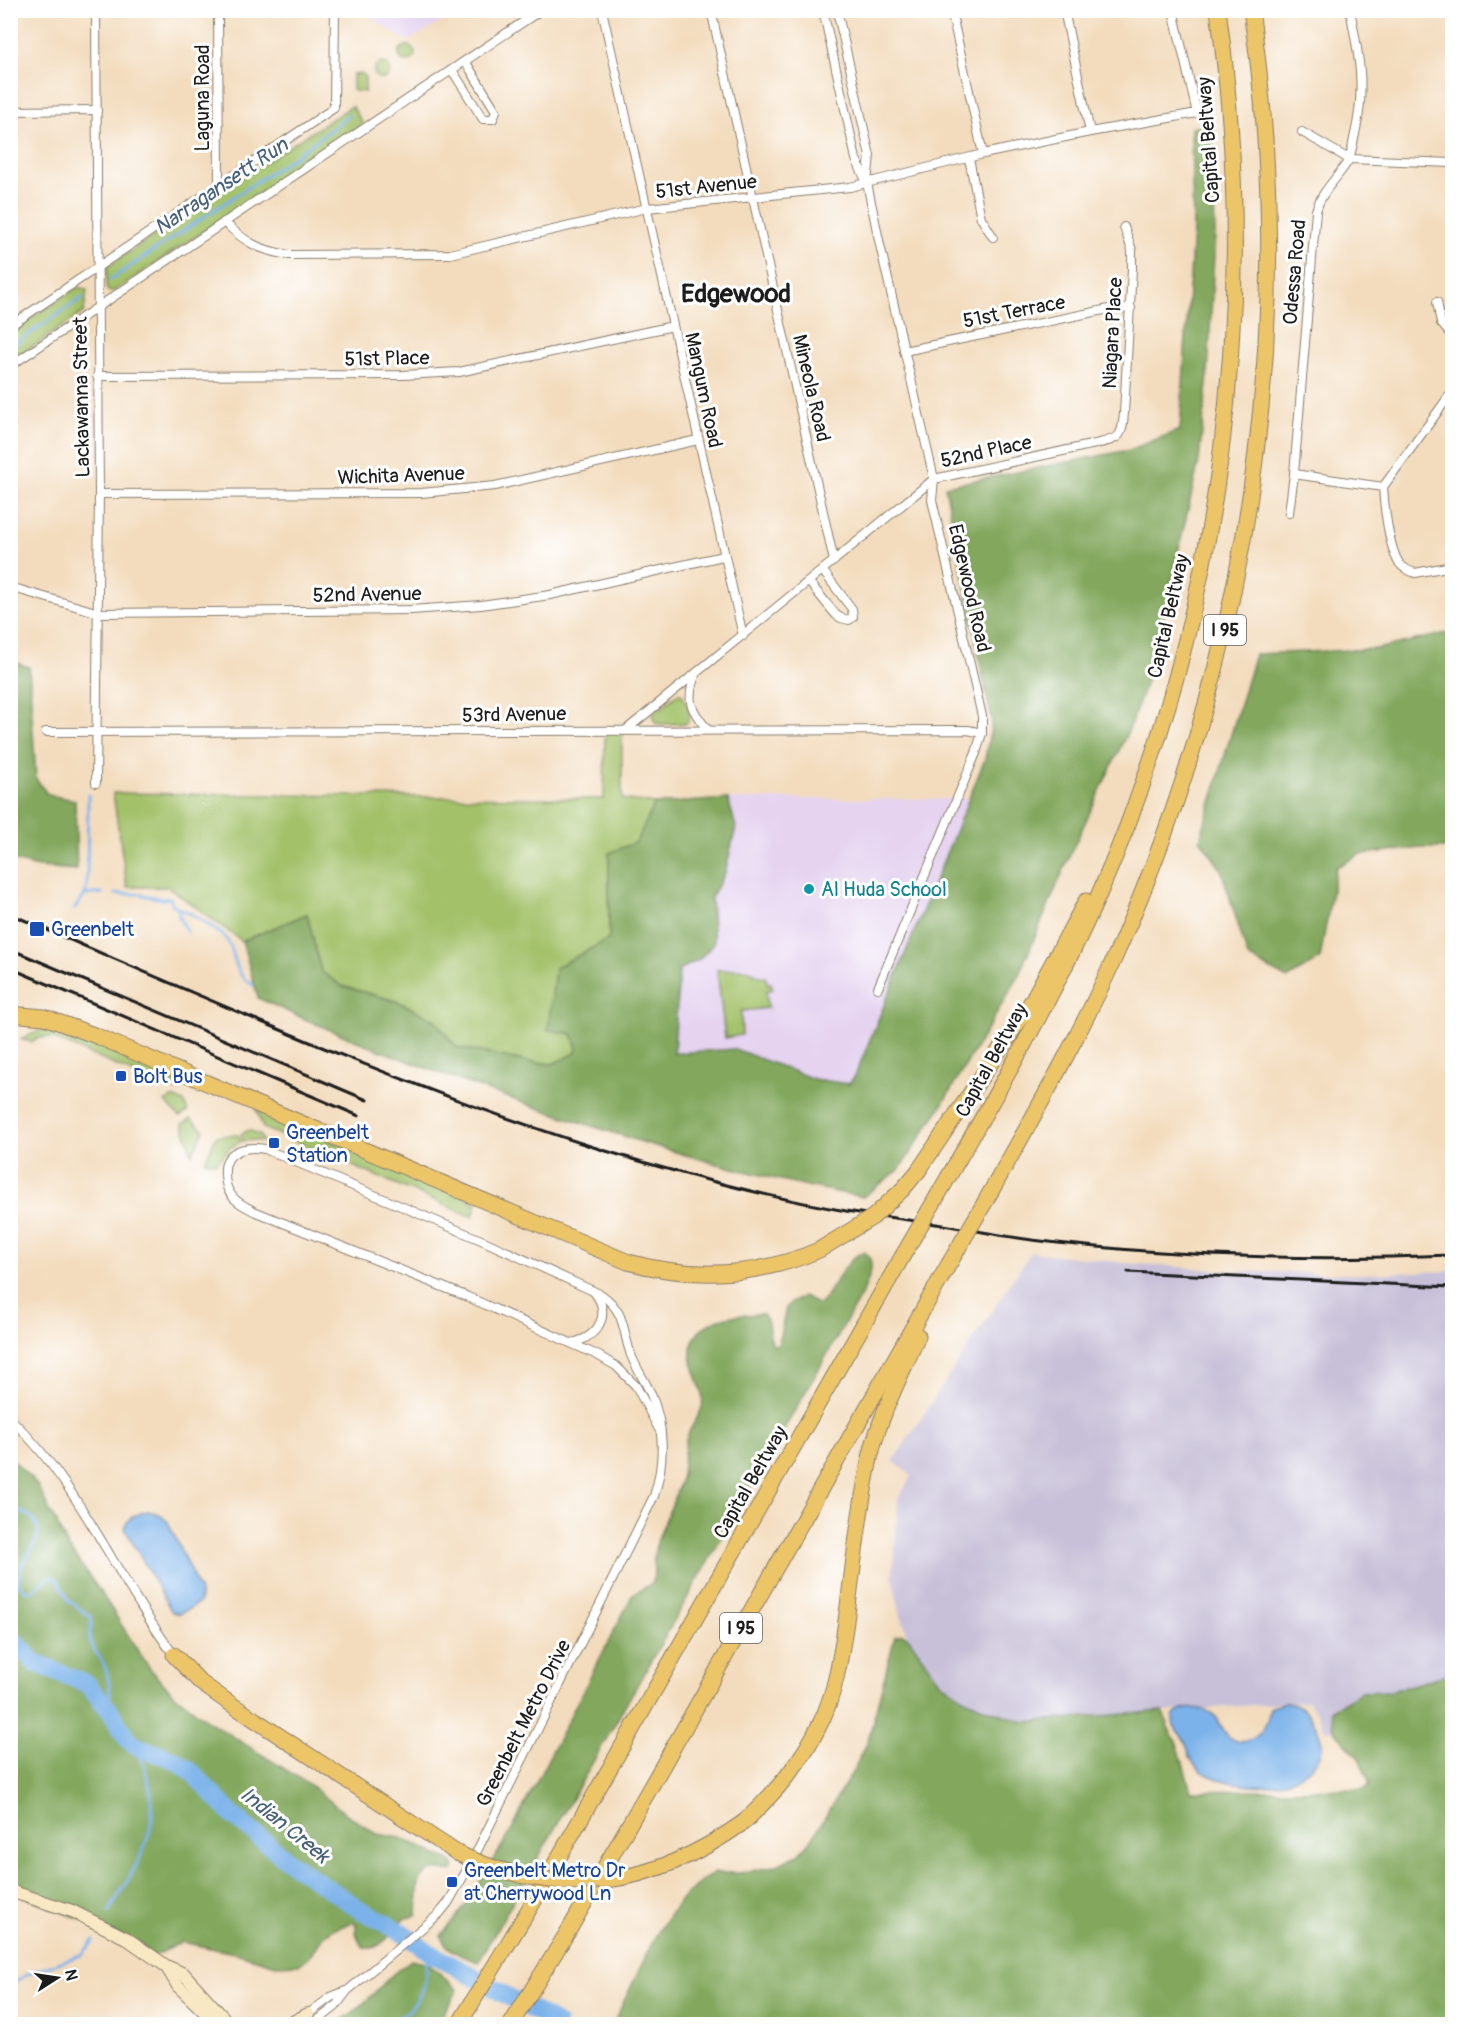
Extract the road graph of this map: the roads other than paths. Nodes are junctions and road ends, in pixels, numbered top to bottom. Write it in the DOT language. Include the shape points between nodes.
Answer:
graph roads {
  1 [pos="96,10"];
  2 [pos="218,10"];
  3 [pos="335,10"];
  4 [pos="541,10"];
  5 [pos="602,10"];
  6 [pos="711,10"];
  7 [pos="823,10"];
  8 [pos="837,10"];
  9 [pos="951,10"];
  10 [pos="1064,10"];
  11 [pos="1173,10"];
  12 [pos="1218,10"];
  13 [pos="1251,10"];
  14 [pos="1350,10"];
  15 [pos="465,62"];
  16 [pos="452,70"];
  17 [pos="10,111"];
  18 [pos="97,111"];
  19 [pos="1090,132"];
  20 [pos="1302,132"];
  21 [pos="983,154"];
  22 [pos="969,158"];
  23 [pos="1349,159"];
  24 [pos="1452,163"];
  25 [pos="867,183"];
  26 [pos="219,186"];
  27 [pos="753,198"];
  28 [pos="647,208"];
  29 [pos="224,222"];
  30 [pos="1125,227"];
  31 [pos="993,237"];
  32 [pos="98,268"];
  33 [pos="1437,302"];
  34 [pos="97,308"];
  35 [pos="1131,308"];
  36 [pos="673,326"];
  37 [pos="10,327"];
  38 [pos="1452,336"];
  39 [pos="904,351"];
  40 [pos="10,366"];
  41 [pos="98,376"];
  42 [pos="1452,392"];
  43 [pos="1116,438"];
  44 [pos="698,440"];
  45 [pos="1294,474"];
  46 [pos="934,478"];
  47 [pos="1383,487"];
  48 [pos="99,494"];
  49 [pos="1289,513"];
  50 [pos="723,556"];
  51 [pos="834,561"];
  52 [pos="1452,566"];
  53 [pos="823,571"];
  54 [pos="809,582"];
  55 [pos="10,587"];
  56 [pos="99,613"];
  57 [pos="743,636"];
  58 [pos="696,673"];
  59 [pos="626,730"];
  60 [pos="708,730"];
  61 [pos="46,732"];
  62 [pos="96,732"];
  63 [pos="982,733"];
  64 [pos="96,783"];
  65 [pos="1134,804"];
  66 [pos="878,988"];
  67 [pos="10,1014"];
  68 [pos="949,1264"];
  69 [pos="594,1291"];
  70 [pos="570,1343"];
  71 [pos="10,1418"];
  72 [pos="660,1431"];
  73 [pos="174,1655"];
  74 [pos="10,1891"];
  75 [pos="166,1966"];
  76 [pos="202,1994"];
  77 [pos="310,2019"];
  78 [pos="512,2023"];
  79 [pos="217,2025"];
  80 [pos="229,2025"];
  81 [pos="240,2025"];
  82 [pos="289,2025"];
  83 [pos="295,2025"];
  84 [pos="459,2025"];
  1 -- 18 [label="street, Lackawanna Street"];
  2 -- 26 [label="street, Laguna Road"];
  3 -- 26 [label="street" via="334,108"];
  4 -- 15 [label="street"];
  5 -- 28 [label="street, Mangum Road"];
  6 -- 27 [label="street, Mineola Road"];
  7 -- 25 [label="street, Edgewood Road" via="856,159"];
  8 -- 25 [label="street, Edgewood Road" via="870,156"];
  9 -- 21 [label="street"];
  10 -- 19 [label="street"];
  11 -- 19 [label="street, 51st Avenue" via="1197,113"];
  12 -- 65 [label="highway, Capital Beltway / I 95" via="1234,198 1232,348 1223,438 1210,525 1182,655"];
  13 -- 68 [label="highway, I 95, bridge" via="1267,187 1265,351 1245,529 1215,674 1163,840 1108,971 1079,1031"];
  14 -- 23 [label="street, Odessa Road" via="1362,77"];
  15 -- 16 [label="street"];
  15 -- 16 [label="street" via="496,111 493,119 483,119"];
  16 -- 29 [label="street"];
  17 -- 18 [label="street"];
  18 -- 32 [label="street, Lackawanna Street"];
  19 -- 21 [label="street, 51st Avenue"];
  20 -- 23 [label="street"];
  21 -- 22 [label="street, 51st Avenue"];
  22 -- 25 [label="street, 51st Avenue"];
  22 -- 31 [label="street" via="981,218"];
  23 -- 24 [label="street"];
  23 -- 45 [label="street, Odessa Road" via="1316,211"];
  25 -- 27 [label="street, 51st Avenue"];
  25 -- 39 [label="street, Edgewood Road"];
  26 -- 32 [label="street"];
  27 -- 28 [label="street, 51st Avenue"];
  27 -- 51 [label="street, Mineola Road"];
  28 -- 29 [label="street, 51st Avenue" via="450,254 290,255 243,239"];
  28 -- 36 [label="street, Mangum Road"];
  29 -- 34 [label="street"];
  30 -- 35 [label="street, Niagara Place" via="1132,250"];
  32 -- 34 [label="street, Lackawanna Street"];
  32 -- 37 [label="street"];
  33 -- 38 [label="street" via="1441,322"];
  34 -- 40 [label="street"];
  34 -- 41 [label="street, Lackawanna Street"];
  35 -- 39 [label="street, 51st Terrace" via="1097,311"];
  35 -- 43 [label="street, Niagara Place" via="1123,429"];
  36 -- 41 [label="street, 51st Place" via="439,374"];
  36 -- 44 [label="street, Mangum Road"];
  39 -- 46 [label="street, Edgewood Road"];
  41 -- 48 [label="street, Lackawanna Street"];
  42 -- 47 [label="street"];
  43 -- 46 [label="street, 52nd Place"];
  44 -- 48 [label="street, Wichita Avenue" via="471,490"];
  44 -- 50 [label="street, Mangum Road"];
  45 -- 47 [label="street"];
  45 -- 49 [label="street, Odessa Road"];
  46 -- 51 [label="street, 52nd Place"];
  46 -- 63 [label="street, Edgewood Road" via="932,500 982,716"];
  47 -- 52 [label="street" via="1387,523 1399,563 1415,573"];
  48 -- 56 [label="street, Lackawanna Street"];
  50 -- 56 [label="street, 52nd Avenue" via="550,596 481,606 376,611"];
  50 -- 57 [label="street, Mangum Road"];
  51 -- 53 [label="street, 52nd Place"];
  53 -- 54 [label="street, 52nd Place"];
  53 -- 54 [label="street" via="852,609 853,617 841,618"];
  54 -- 57 [label="street, 52nd Place"];
  55 -- 56 [label="street, 52nd Avenue"];
  56 -- 62 [label="street, Lackawanna Street"];
  57 -- 58 [label="street, 52nd Place"];
  58 -- 59 [label="street, 52nd Place"];
  58 -- 60 [label="street" via="689,692 693,713"];
  59 -- 60 [label="street, 53rd Avenue"];
  59 -- 62 [label="street, 53rd Avenue"];
  60 -- 63 [label="street, 53rd Avenue"];
  61 -- 62 [label="street, 53rd Avenue"];
  62 -- 64 [label="street, Lackawanna Street"];
  63 -- 66 [label="street, Edgewood Road"];
  65 -- 67 [label="highway, bridge" via="1029,1006 903,1189 873,1217 819,1250 769,1268 704,1275 628,1262 68,1024"];
  65 -- 84 [label="highway, Capital Beltway / I 95, bridge" via="1101,890 1041,1013"];
  68 -- 73 [label="highway, bridge" via="877,1434 868,1466 835,1680 822,1721 807,1749 767,1801 744,1822 700,1851 651,1871 604,1881 528,1877 482,1864 457,1853 228,1702 201,1683"];
  68 -- 78 [label="highway, I 95"];
  69 -- 70 [label="street" via="602,1308 601,1322 591,1336"];
  69 -- 70 [label="street" via="265,1149 243,1148 226,1162 225,1179 231,1194 256,1212 468,1297"];
  69 -- 72 [label="street" via="610,1300 621,1315 631,1355 655,1403"];
  70 -- 72 [label="street" via="607,1360 630,1378"];
  71 -- 73 [label="street" via="72,1491"];
  72 -- 77 [label="street, Greenbelt Metro Drive" via="662,1467 654,1496 448,1902 429,1924 347,1991 331,1997"];
  74 -- 75 [label="street" via="86,1917"];
  75 -- 76 [label="street" via="184,1974"];
  75 -- 79 [label="street" via="178,1986"];
  76 -- 80 [label="street"];
  76 -- 81 [label="street" via="218,2002"];
  77 -- 82 [label="street"];
  77 -- 83 [label="street, Greenbelt Metro Drive"];
}
